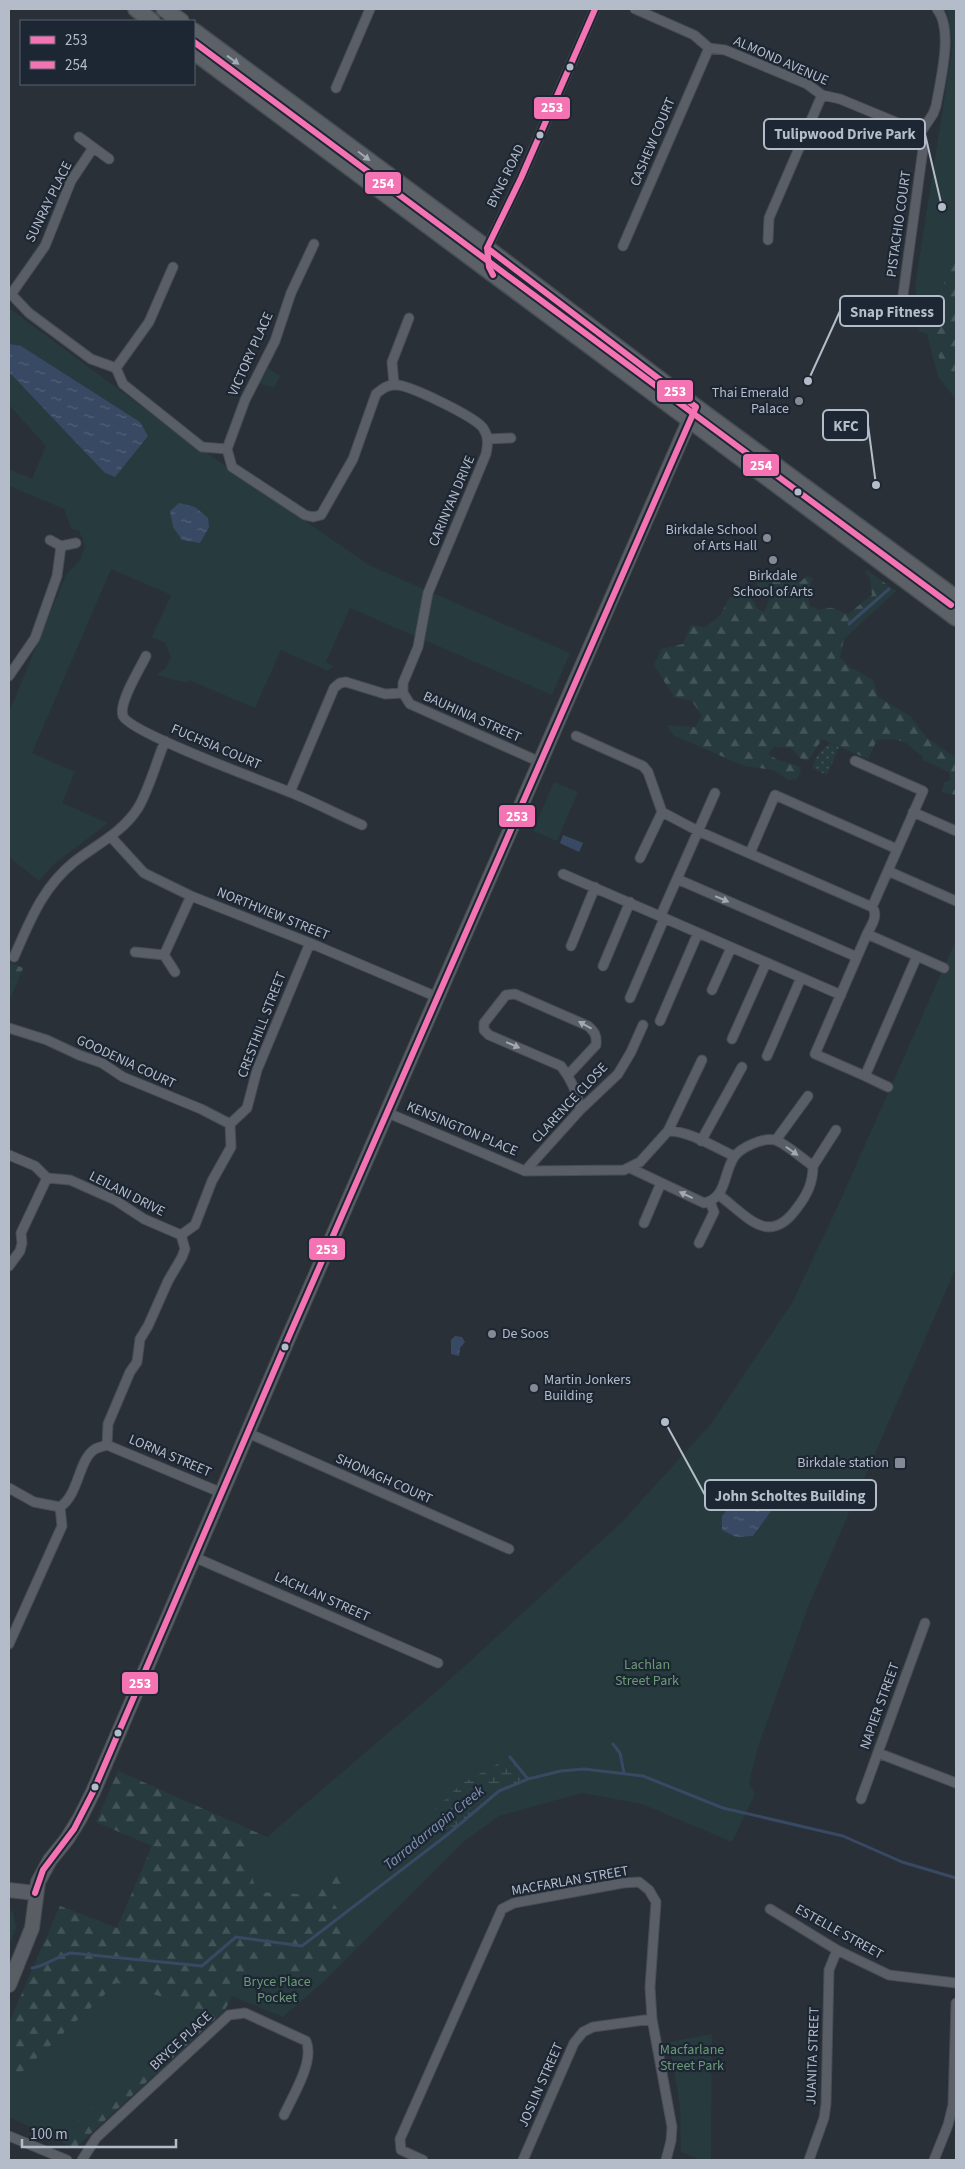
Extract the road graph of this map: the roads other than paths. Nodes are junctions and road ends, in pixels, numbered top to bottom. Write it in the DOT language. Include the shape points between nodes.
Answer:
graph roads {
  1 [pos="136,9"];
  2 [pos="164,9"];
  3 [pos="370,9"];
  4 [pos="595,9"];
  5 [pos="635,9"];
  6 [pos="937,9"];
  7 [pos="151,20"];
  8 [pos="180,20"];
  9 [pos="195,32"];
  10 [pos="709,48"];
  11 [pos="195,53"];
  12 [pos="336,88"];
  13 [pos="822,95"];
  14 [pos="919,135"];
  15 [pos="79,137"];
  16 [pos="94,148"];
  17 [pos="109,158"];
  18 [pos="768,240"];
  19 [pos="314,244"];
  20 [pos="623,246"];
  21 [pos="487,248"];
  22 [pos="173,267"];
  23 [pos="492,274"];
  24 [pos="10,293"];
  25 [pos="900,317"];
  26 [pos="409,318"];
  27 [pos="116,368"];
  28 [pos="394,384"];
  29 [pos="693,413"];
  30 [pos="511,438"];
  31 [pos="488,440"];
  32 [pos="227,449"];
  33 [pos="50,540"];
  34 [pos="76,543"];
  35 [pos="61,546"];
  36 [pos="956,598"];
  37 [pos="956,618"];
  38 [pos="146,656"];
  39 [pos="9,676"];
  40 [pos="403,693"];
  41 [pos="576,736"];
  42 [pos="165,741"];
  43 [pos="855,761"];
  44 [pos="540,762"];
  45 [pos="290,792"];
  46 [pos="715,793"];
  47 [pos="662,812"];
  48 [pos="914,812"];
  49 [pos="362,826"];
  50 [pos="698,831"];
  51 [pos="956,831"];
  52 [pos="111,837"];
  53 [pos="898,849"];
  54 [pos="750,853"];
  55 [pos="640,858"];
  56 [pos="888,871"];
  57 [pos="563,874"];
  58 [pos="677,879"];
  59 [pos="595,888"];
  60 [pos="191,896"];
  61 [pos="956,901"];
  62 [pos="630,902"];
  63 [pos="872,907"];
  64 [pos="663,917"];
  65 [pos="698,933"];
  66 [pos="867,934"];
  67 [pos="310,943"];
  68 [pos="571,946"];
  69 [pos="731,948"];
  70 [pos="136,952"];
  71 [pos="164,955"];
  72 [pos="917,956"];
  73 [pos="14,957"];
  74 [pos="857,957"];
  75 [pos="766,963"];
  76 [pos="603,966"];
  77 [pos="944,968"];
  78 [pos="176,972"];
  79 [pos="801,978"];
  80 [pos="712,990"];
  81 [pos="841,995"];
  82 [pos="437,997"];
  83 [pos="630,998"];
  84 [pos="660,1021"];
  85 [pos="643,1025"];
  86 [pos="9,1028"];
  87 [pos="732,1039"];
  88 [pos="767,1056"];
  89 [pos="702,1060"];
  90 [pos="742,1067"];
  91 [pos="568,1075"];
  92 [pos="865,1076"];
  93 [pos="888,1087"];
  94 [pos="808,1096"];
  95 [pos="580,1110"];
  96 [pos="388,1113"];
  97 [pos="230,1124"];
  98 [pos="836,1130"];
  99 [pos="668,1131"];
  100 [pos="776,1140"];
  101 [pos="701,1141"];
  102 [pos="9,1155"];
  103 [pos="734,1156"];
  104 [pos="813,1166"];
  105 [pos="630,1168"];
  106 [pos="525,1171"];
  107 [pos="46,1178"];
  108 [pos="661,1183"];
  109 [pos="719,1195"];
  110 [pos="710,1202"];
  111 [pos="644,1223"];
  112 [pos="181,1235"];
  113 [pos="699,1243"];
  114 [pos="9,1266"];
  115 [pos="248,1433"];
  116 [pos="107,1445"];
  117 [pos="9,1488"];
  118 [pos="222,1492"];
  119 [pos="60,1507"];
  120 [pos="509,1549"];
  121 [pos="194,1557"];
  122 [pos="13,1622"];
  123 [pos="925,1623"];
  124 [pos="9,1644"];
  125 [pos="438,1663"];
  126 [pos="878,1753"];
  127 [pos="956,1783"];
  128 [pos="861,1799"];
  129 [pos="9,1890"];
  130 [pos="35,1893"];
  131 [pos="770,1909"];
  132 [pos="837,1950"];
  133 [pos="956,1983"];
  134 [pos="9,1985"];
  135 [pos="956,2003"];
  136 [pos="652,2019"];
  137 [pos="284,2115"];
  138 [pos="9,2136"];
  139 [pos="66,2160"];
  140 [pos="82,2160"];
  141 [pos="423,2160"];
  142 [pos="522,2160"];
  143 [pos="666,2160"];
  144 [pos="809,2160"];
  145 [pos="934,2160"];
  1 -- 7 [label="main road"];
  2 -- 8 [label="main road"];
  3 -- 12 [label="street"];
  4 -- 21 [label="street, BYNG ROAD" via="522,178"];
  5 -- 10 [label="street, ALMOND AVENUE" via="694,35"];
  6 -- 14 [label="street" via="944,24 946,44 936,106"];
  9 -- 21 [label="main road, one-way"];
  10 -- 13 [label="street, ALMOND AVENUE" via="725,50 807,84"];
  10 -- 20 [label="street, CASHEW COURT"];
  11 -- 23 [label="main road"];
  13 -- 14 [label="street, ALMOND AVENUE" via="840,98 910,128"];
  13 -- 18 [label="street" via="769,218"];
  14 -- 25 [label="street, PISTACHIO COURT" via="923,149"];
  15 -- 16 [label="street"];
  16 -- 17 [label="street"];
  16 -- 24 [label="street, SUNRAY PLACE" via="71,181 45,246"];
  19 -- 32 [label="street, VICTORY PLACE" via="291,293 275,341 245,400"];
  21 -- 23 [label="street"];
  21 -- 29 [label="main road"];
  22 -- 27 [label="street" via="149,322"];
  23 -- 29 [label="main road"];
  24 -- 27 [label="street" via="29,313 91,359"];
  26 -- 28 [label="street" via="392,362"];
  27 -- 32 [label="street" via="124,384 202,446"];
  28 -- 31 [label="street" via="407,386 449,406 482,426"];
  28 -- 32 [label="street" via="376,394 353,459 321,515 305,515 232,467"];
  29 -- 36 [label="main road"];
  29 -- 37 [label="main road"];
  29 -- 44 [label="street"];
  30 -- 31 [label="street"];
  31 -- 40 [label="street, CARINYAN DRIVE" via="486,454 428,592 418,647 403,683"];
  33 -- 35 [label="street"];
  34 -- 35 [label="street"];
  35 -- 39 [label="street" via="57,576 35,638"];
  38 -- 42 [label="street, FUCHSIA COURT" via="124,702 122,714 137,728"];
  40 -- 44 [label="street, BAUHINIA STREET" via="410,704"];
  40 -- 45 [label="street, BAUHINIA STREET" via="385,694 346,682 334,688"];
  41 -- 47 [label="street" via="643,766"];
  42 -- 45 [label="street, FUCHSIA COURT"];
  42 -- 52 [label="street" via="138,808"];
  43 -- 48 [label="street" via="923,791"];
  44 -- 82 [label="street"];
  45 -- 49 [label="street, FUCHSIA COURT"];
  46 -- 50 [label="street"];
  47 -- 50 [label="street"];
  47 -- 55 [label="street"];
  48 -- 51 [label="street"];
  48 -- 53 [label="street"];
  50 -- 54 [label="street"];
  50 -- 58 [label="street"];
  52 -- 60 [label="street, NORTHVIEW STREET" via="144,873"];
  52 -- 73 [label="street" via="74,862 50,885 35,909"];
  53 -- 54 [label="street" via="775,795"];
  53 -- 56 [label="street"];
  54 -- 63 [label="street"];
  56 -- 61 [label="street"];
  56 -- 63 [label="street"];
  57 -- 59 [label="street"];
  58 -- 64 [label="street"];
  58 -- 74 [label="street, one-way"];
  59 -- 62 [label="street"];
  59 -- 68 [label="street"];
  60 -- 67 [label="street, NORTHVIEW STREET"];
  60 -- 71 [label="street"];
  62 -- 64 [label="street"];
  62 -- 76 [label="street"];
  63 -- 66 [label="street" via="876,916"];
  64 -- 65 [label="street"];
  64 -- 83 [label="street"];
  65 -- 69 [label="street"];
  65 -- 84 [label="street"];
  66 -- 72 [label="street"];
  66 -- 74 [label="street"];
  67 -- 82 [label="street, NORTHVIEW STREET"];
  67 -- 97 [label="street, CRESTHILL STREET" via="257,1070 247,1108"];
  69 -- 75 [label="street"];
  69 -- 80 [label="street"];
  70 -- 71 [label="street"];
  71 -- 78 [label="street"];
  72 -- 77 [label="street"];
  72 -- 92 [label="street"];
  74 -- 81 [label="street"];
  75 -- 79 [label="street"];
  75 -- 87 [label="street"];
  79 -- 81 [label="street"];
  79 -- 88 [label="street"];
  81 -- 92 [label="street" via="815,1054"];
  82 -- 96 [label="street"];
  85 -- 95 [label="street, CLARENCE CLOSE" via="618,1074"];
  86 -- 97 [label="street, GOODENIA COURT" via="102,1063 123,1077"];
  89 -- 99 [label="street"];
  90 -- 101 [label="street"];
  91 -- 91 [label="street, one-way" via="596,1045 593,1030 515,994 506,994 484,1023 484,1030 562,1066"];
  91 -- 95 [label="street"];
  92 -- 93 [label="street"];
  94 -- 100 [label="street"];
  95 -- 106 [label="street, CLARENCE CLOSE"];
  96 -- 106 [label="street, KENSINGTON PLACE"];
  96 -- 115 [label="street"];
  97 -- 112 [label="street" via="231,1147 212,1181 195,1225"];
  98 -- 104 [label="street"];
  99 -- 101 [label="street"];
  99 -- 105 [label="street" via="640,1162"];
  100 -- 103 [label="street" via="755,1142"];
  100 -- 104 [label="street, one-way"];
  101 -- 103 [label="street"];
  102 -- 107 [label="street" via="35,1166"];
  103 -- 109 [label="street"];
  104 -- 109 [label="street" via="807,1195 790,1218 774,1228 757,1224"];
  105 -- 106 [label="street"];
  105 -- 108 [label="street"];
  107 -- 112 [label="street, LEILANI DRIVE" via="70,1180"];
  107 -- 114 [label="street" via="21,1233 20,1251"];
  110 -- 108 [label="street, one-way" via="704,1203"];
  108 -- 111 [label="street"];
  109 -- 110 [label="street"];
  110 -- 113 [label="street" via="714,1212"];
  112 -- 116 [label="street" via="185,1249 140,1339 137,1362 108,1424"];
  115 -- 118 [label="street"];
  115 -- 120 [label="street, SHONAGH COURT"];
  116 -- 118 [label="street, LORNA STREET"];
  116 -- 119 [label="street" via="95,1449 86,1461 70,1498"];
  117 -- 119 [label="street" via="34,1502"];
  118 -- 121 [label="street"];
  119 -- 122 [label="street" via="62,1526"];
  121 -- 125 [label="street, LACHLAN STREET"];
  121 -- 130 [label="street" via="93,1792 74,1829 43,1870"];
  122 -- 124 [label="street"];
  123 -- 126 [label="street, NAPIER STREET"];
  126 -- 127 [label="street"];
  126 -- 128 [label="street, NAPIER STREET"];
  129 -- 130 [label="street"];
  130 -- 134 [label="street" via="32,1928"];
  131 -- 132 [label="street, ESTELLE STREET"];
  132 -- 133 [label="street, ESTELLE STREET" via="889,1975"];
  132 -- 144 [label="street, JUANITA STREET" via="829,1970 824,2118"];
  135 -- 145 [label="street" via="953,2105"];
  136 -- 141 [label="street, MACFARLAN STREET" via="650,1987 656,1902 639,1882 514,1903 502,1909 400,2139 401,2150"];
  136 -- 142 [label="street, JOSLIN STREET" via="593,2027 583,2032 574,2043"];
  136 -- 143 [label="street, MACFARLAN STREET" via="672,2127 672,2141"];
  137 -- 140 [label="street, BRYCE PLACE" via="308,2061 310,2050 306,2041 245,2013 229,2015 96,2138"];
  138 -- 139 [label="street"];
}
